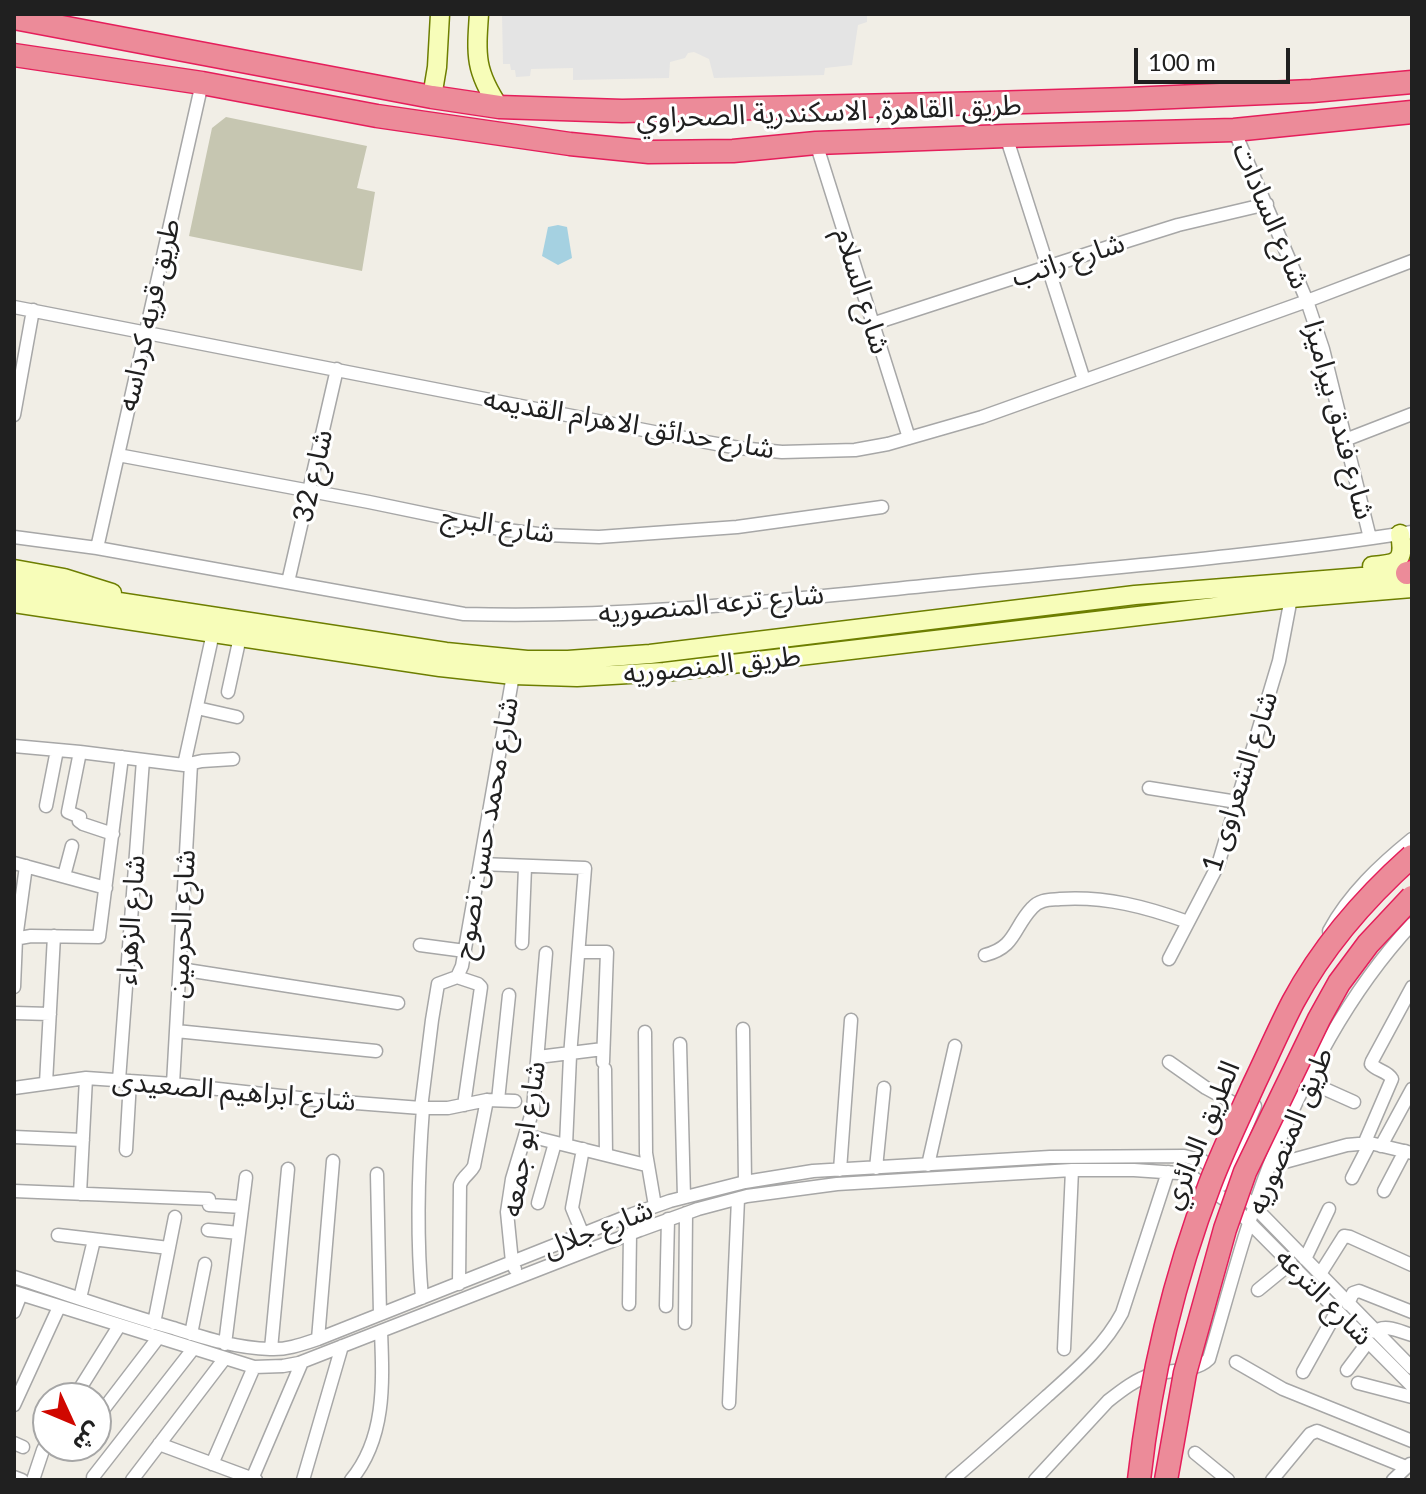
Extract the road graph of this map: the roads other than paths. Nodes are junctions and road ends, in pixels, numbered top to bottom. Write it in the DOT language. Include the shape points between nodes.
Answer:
graph roads {
  1 [pos="440,14"];
  2 [pos="479,14"];
  3 [pos="14,18"];
  4 [pos="14,55"];
  5 [pos="1412,82"];
  6 [pos="202,83"];
  7 [pos="432,97"];
  8 [pos="499,107"];
  9 [pos="1412,112"];
  10 [pos="1234,130"];
  11 [pos="1006,136"];
  12 [pos="816,143"];
  13 [pos="1267,204"];
  14 [pos="1412,261"];
  15 [pos="1048,267"];
  16 [pos="1307,301"];
  17 [pos="14,307"];
  18 [pos="33,310"];
  19 [pos="872,324"];
  20 [pos="145,332"];
  21 [pos="337,369"];
  22 [pos="1084,380"];
  23 [pos="1412,414"];
  24 [pos="14,415"];
  25 [pos="909,438"];
  26 [pos="1345,440"];
  27 [pos="118,455"];
  28 [pos="309,491"];
  29 [pos="882,507"];
  30 [pos="1406,533"];
  31 [pos="14,537"];
  32 [pos="1370,538"];
  33 [pos="97,548"];
  34 [pos="14,569"];
  35 [pos="1411,577"];
  36 [pos="1311,581"];
  37 [pos="288,582"];
  38 [pos="14,586"];
  39 [pos="1291,598"];
  40 [pos="14,603"];
  41 [pos="144,606"];
  42 [pos="885,625"];
  43 [pos="213,633"];
  44 [pos="240,637"];
  45 [pos="888,645"];
  46 [pos="513,675"];
  47 [pos="228,692"];
  48 [pos="197,708"];
  49 [pos="237,717"];
  50 [pos="14,746"];
  51 [pos="57,750"];
  52 [pos="80,752"];
  53 [pos="122,757"];
  54 [pos="233,759"];
  55 [pos="143,760"];
  56 [pos="188,765"];
  57 [pos="1149,788"];
  58 [pos="1237,802"];
  59 [pos="46,806"];
  60 [pos="113,834"];
  61 [pos="1412,839"];
  62 [pos="72,846"];
  63 [pos="1412,856"];
  64 [pos="20,864"];
  65 [pos="480,864"];
  66 [pos="525,867"];
  67 [pos="64,876"];
  68 [pos="106,888"];
  69 [pos="18,890"];
  70 [pos="1412,897"];
  71 [pos="1188,922"];
  72 [pos="1412,924"];
  73 [pos="54,936"];
  74 [pos="15,939"];
  75 [pos="522,943"];
  76 [pos="420,945"];
  77 [pos="465,951"];
  78 [pos="579,952"];
  79 [pos="546,953"];
  80 [pos="985,955"];
  81 [pos="1169,959"];
  82 [pos="180,969"];
  83 [pos="457,977"];
  84 [pos="14,987"];
  85 [pos="1412,987"];
  86 [pos="509,995"];
  87 [pos="1302,996"];
  88 [pos="398,1003"];
  89 [pos="14,1013"];
  90 [pos="50,1014"];
  91 [pos="1342,1017"];
  92 [pos="851,1020"];
  93 [pos="743,1029"];
  94 [pos="176,1031"];
  95 [pos="645,1032"];
  96 [pos="680,1044"];
  97 [pos="955,1046"];
  98 [pos="376,1051"];
  99 [pos="570,1053"];
  100 [pos="538,1057"];
  101 [pos="603,1060"];
  102 [pos="1169,1062"];
  103 [pos="86,1078"];
  104 [pos="125,1080"];
  105 [pos="1307,1081"];
  106 [pos="46,1083"];
  107 [pos="173,1084"];
  108 [pos="14,1088"];
  109 [pos="884,1088"];
  110 [pos="1412,1089"];
  111 [pos="493,1100"];
  112 [pos="515,1101"];
  113 [pos="1354,1102"];
  114 [pos="464,1105"];
  115 [pos="422,1108"];
  116 [pos="1252,1114"];
  117 [pos="1284,1131"];
  118 [pos="525,1135"];
  119 [pos="14,1137"];
  120 [pos="83,1140"];
  121 [pos="561,1144"];
  122 [pos="1372,1144"];
  123 [pos="583,1149"];
  124 [pos="126,1150"];
  125 [pos="1409,1152"];
  126 [pos="606,1155"];
  127 [pos="333,1161"];
  128 [pos="986,1161"];
  129 [pos="1205,1163"];
  130 [pos="646,1165"];
  131 [pos="928,1165"];
  132 [pos="1270,1166"];
  133 [pos="876,1168"];
  134 [pos="288,1169"];
  135 [pos="840,1170"];
  136 [pos="1072,1170"];
  137 [pos="1168,1172"];
  138 [pos="800,1173"];
  139 [pos="377,1174"];
  140 [pos="987,1175"];
  141 [pos="246,1177"];
  142 [pos="1352,1178"];
  143 [pos="1198,1179"];
  144 [pos="1225,1179"];
  145 [pos="745,1182"];
  146 [pos="802,1188"];
  147 [pos="14,1191"];
  148 [pos="1384,1191"];
  149 [pos="80,1194"];
  150 [pos="1218,1195"];
  151 [pos="684,1197"];
  152 [pos="738,1199"];
  153 [pos="538,1203"];
  154 [pos="655,1206"];
  155 [pos="242,1207"];
  156 [pos="1255,1207"];
  157 [pos="1329,1209"];
  158 [pos="686,1213"];
  159 [pos="175,1217"];
  160 [pos="668,1219"];
  161 [pos="1250,1222"];
  162 [pos="208,1230"];
  163 [pos="239,1233"];
  164 [pos="630,1234"];
  165 [pos="58,1235"];
  166 [pos="583,1235"];
  167 [pos="94,1240"];
  168 [pos="169,1248"];
  169 [pos="1305,1259"];
  170 [pos="512,1262"];
  171 [pos="1291,1263"];
  172 [pos="205,1264"];
  173 [pos="1412,1265"];
  174 [pos="1320,1274"];
  175 [pos="14,1277"];
  176 [pos="518,1277"];
  177 [pos="459,1284"];
  178 [pos="1258,1290"];
  179 [pos="18,1293"];
  180 [pos="80,1298"];
  181 [pos="422,1298"];
  182 [pos="629,1304"];
  183 [pos="666,1306"];
  184 [pos="59,1307"];
  185 [pos="1343,1307"];
  186 [pos="14,1312"];
  187 [pos="1412,1312"];
  188 [pos="380,1314"];
  189 [pos="154,1323"];
  190 [pos="685,1323"];
  191 [pos="119,1326"];
  192 [pos="381,1331"];
  193 [pos="191,1334"];
  194 [pos="1412,1335"];
  195 [pos="1371,1337"];
  196 [pos="158,1338"];
  197 [pos="318,1339"];
  198 [pos="225,1344"];
  199 [pos="342,1346"];
  200 [pos="193,1349"];
  201 [pos="271,1349"];
  202 [pos="1064,1349"];
  203 [pos="225,1358"];
  204 [pos="302,1362"];
  205 [pos="1236,1362"];
  206 [pos="254,1367"];
  207 [pos="1412,1368"];
  208 [pos="1347,1370"];
  209 [pos="1303,1372"];
  210 [pos="84,1382"];
  211 [pos="1358,1383"];
  212 [pos="1412,1386"];
  213 [pos="1412,1397"];
  214 [pos="112,1398"];
  215 [pos="729,1403"];
  216 [pos="14,1405"];
  217 [pos="1412,1441"];
  218 [pos="159,1444"];
  219 [pos="1195,1453"];
  220 [pos="212,1464"];
  221 [pos="1409,1464"];
  222 [pos="14,1477"];
  223 [pos="93,1477"];
  224 [pos="136,1479"];
  225 [pos="254,1479"];
  226 [pos="22,1480"];
  227 [pos="303,1480"];
  228 [pos="351,1480"];
  229 [pos="952,1480"];
  230 [pos="1035,1480"];
  231 [pos="1139,1480"];
  232 [pos="1166,1480"];
  233 [pos="1228,1480"];
  234 [pos="1272,1480"];
  235 [pos="1393,1480"];
  1 -- 7 [label="main road"];
  2 -- 8 [label="main road" via="477,60"];
  3 -- 7 [label="highway, طريق القاهرة, الاسكندرية الصحراوي"];
  4 -- 6 [label="highway, طريق القاهرة, الاسكندرية الصحراوي"];
  5 -- 8 [label="highway, طريق القاهرة, الاسكندرية الصحراوي" via="1312,91 990,103 622,111"];
  6 -- 12 [label="highway, طريق القاهرة, الاسكندرية الصحراوي" via="377,116 649,152"];
  6 -- 20 [label="street, طريق قريه كرداسه"];
  7 -- 8 [label="highway, طريق القاهرة, الاسكندرية الصحراوي"];
  9 -- 10 [label="highway, طريق القاهرة, الاسكندرية الصحراوي"];
  10 -- 11 [label="highway, طريق القاهرة, الاسكندرية الصحراوي"];
  10 -- 13 [label="street, شارع السادات"];
  11 -- 12 [label="highway, طريق القاهرة, الاسكندرية الصحراوي"];
  11 -- 15 [label="street"];
  12 -- 19 [label="street, شارع السلام"];
  13 -- 15 [label="street, شارع راتب" via="1178,225"];
  13 -- 16 [label="street, شارع السادات"];
  14 -- 16 [label="street, شارع حدائق الاهرام القديمه"];
  15 -- 19 [label="street, شارع راتب"];
  15 -- 22 [label="street"];
  16 -- 22 [label="street, شارع حدائق الاهرام القديمه"];
  16 -- 26 [label="street, شارع فندق بيراميزا"];
  17 -- 18 [label="street, شارع حدائق الاهرام القديمه"];
  18 -- 20 [label="street, شارع حدائق الاهرام القديمه"];
  18 -- 24 [label="street"];
  19 -- 25 [label="street, شارع السلام"];
  20 -- 21 [label="street, شارع حدائق الاهرام القديمه"];
  20 -- 27 [label="street, طريق قريه كرداسه"];
  21 -- 25 [label="street, شارع حدائق الاهرام القديمه" via="739,448 855,450"];
  21 -- 28 [label="street, شارع 32"];
  22 -- 25 [label="street, شارع حدائق الاهرام القديمه"];
  23 -- 26 [label="street"];
  26 -- 32 [label="street, شارع فندق بيراميزا"];
  27 -- 28 [label="street, شارع البرج"];
  27 -- 33 [label="street, طريق قريه كرداسه"];
  28 -- 29 [label="street, شارع البرج" via="511,531 580,538 737,527"];
  28 -- 37 [label="street, شارع 32"];
  30 -- 32 [label="street, شارع ترعه المنصوريه"];
  30 -- 36 [label="main road" via="1398,560"];
  31 -- 33 [label="street, شارع ترعه المنصوريه"];
  32 -- 37 [label="street, شارع ترعه المنصوريه" via="745,604 576,615 464,614"];
  33 -- 37 [label="street, شارع ترعه المنصوريه"];
  34 -- 41 [label="main road" via="86,584"];
  35 -- 36 [label="main road, طريق المنصوريه"];
  35 -- 39 [label="main road, طريق المنصوريه"];
  36 -- 42 [label="main road, طريق المنصوريه" via="1135,595"];
  38 -- 41 [label="main road, طريق المنصوريه"];
  39 -- 45 [label="main road, طريق المنصوريه"];
  39 -- 58 [label="street, شارع الشعراوى 1" via="1279,661"];
  40 -- 43 [label="main road, طريق المنصوريه"];
  41 -- 42 [label="main road, طريق المنصوريه" via="527,660 609,658"];
  42 -- 45 [label="main road"];
  43 -- 44 [label="main road, طريق المنصوريه"];
  43 -- 48 [label="street, شارع الحرمين"];
  44 -- 46 [label="main road, طريق المنصوريه"];
  44 -- 47 [label="street"];
  45 -- 46 [label="main road, طريق المنصوريه" via="635,675"];
  46 -- 65 [label="street, شارع محمد حسن نصوح"];
  48 -- 49 [label="street"];
  48 -- 56 [label="street, شارع الحرمين"];
  50 -- 51 [label="street"];
  51 -- 52 [label="street"];
  51 -- 59 [label="street"];
  52 -- 53 [label="street"];
  52 -- 60 [label="street" via="68,812 78,815 81,823"];
  53 -- 55 [label="street"];
  53 -- 60 [label="street"];
  54 -- 56 [label="street"];
  55 -- 56 [label="street"];
  55 -- 104 [label="street, شارع الزهراء"];
  56 -- 82 [label="street, شارع الحرمين"];
  57 -- 58 [label="street"];
  58 -- 71 [label="street, شارع الشعراوى 1" via="1218,865"];
  60 -- 68 [label="street"];
  61 -- 87 [label="street" via="1344,906"];
  62 -- 67 [label="street"];
  63 -- 231 [label="highway, الطريق الدائري, bridge" via="1362,904 1313,967 1222,1152 1180,1275 1155,1376"];
  64 -- 67 [label="street"];
  64 -- 69 [label="street"];
  65 -- 66 [label="street"];
  65 -- 77 [label="street, شارع محمد حسن نصوح"];
  66 -- 75 [label="street"];
  66 -- 78 [label="street" via="585,868"];
  67 -- 68 [label="street"];
  68 -- 73 [label="street" via="99,937"];
  69 -- 74 [label="street"];
  70 -- 232 [label="highway, الطريق الدائري, bridge" via="1339,983 1245,1172 1185,1373"];
  71 -- 80 [label="street" via="1123,902 1041,901 1005,946"];
  71 -- 81 [label="street, شارع الشعراوى 1"];
  72 -- 91 [label="street, طريق المنصوريه"];
  73 -- 74 [label="street"];
  73 -- 90 [label="street"];
  74 -- 84 [label="street"];
  76 -- 77 [label="street"];
  77 -- 83 [label="street, شارع محمد حسن نصوح"];
  78 -- 99 [label="street"];
  78 -- 101 [label="street" via="607,952"];
  79 -- 100 [label="street, شارع ابو جمعه"];
  82 -- 88 [label="street"];
  82 -- 94 [label="street, شارع الحرمين"];
  83 -- 114 [label="street" via="481,987"];
  83 -- 115 [label="street, شارع محمد حسن نصوح" via="438,984"];
  85 -- 122 [label="street" via="1372,1061 1392,1079"];
  86 -- 111 [label="street"];
  87 -- 91 [label="street"];
  87 -- 116 [label="street"];
  89 -- 90 [label="street"];
  90 -- 106 [label="street"];
  91 -- 105 [label="street, طريق المنصوريه"];
  92 -- 135 [label="street"];
  93 -- 145 [label="street"];
  94 -- 98 [label="street"];
  94 -- 107 [label="street, شارع الحرمين"];
  95 -- 130 [label="street"];
  96 -- 151 [label="street"];
  97 -- 131 [label="street"];
  99 -- 100 [label="street"];
  99 -- 101 [label="street"];
  99 -- 121 [label="street"];
  100 -- 118 [label="street, شارع ابو جمعه"];
  101 -- 126 [label="street"];
  102 -- 116 [label="street"];
  103 -- 104 [label="street, شارع ابراهيم الصعيدى"];
  103 -- 106 [label="street, شارع ابراهيم الصعيدى"];
  103 -- 120 [label="street"];
  104 -- 107 [label="street, شارع ابراهيم الصعيدى"];
  104 -- 124 [label="street, شارع الزهراء"];
  105 -- 113 [label="street"];
  105 -- 117 [label="street, طريق المنصوريه"];
  106 -- 108 [label="street, شارع ابراهيم الصعيدى"];
  107 -- 115 [label="street, شارع ابراهيم الصعيدى"];
  109 -- 133 [label="street"];
  110 -- 122 [label="street"];
  111 -- 112 [label="street, شارع ابراهيم الصعيدى"];
  111 -- 114 [label="street, شارع ابراهيم الصعيدى"];
  111 -- 177 [label="street" via="474,1166 460,1185"];
  114 -- 115 [label="street, شارع ابراهيم الصعيدى"];
  115 -- 181 [label="street, شارع محمد حسن نصوح" via="417,1204"];
  116 -- 117 [label="street"];
  116 -- 144 [label="street"];
  117 -- 132 [label="street, طريق المنصوريه"];
  118 -- 121 [label="street"];
  118 -- 170 [label="street, شارع ابو جمعه" via="507,1212"];
  119 -- 120 [label="street"];
  120 -- 149 [label="street"];
  121 -- 123 [label="street"];
  121 -- 153 [label="street"];
  122 -- 125 [label="street"];
  122 -- 132 [label="street" via="1347,1145"];
  122 -- 142 [label="street"];
  123 -- 126 [label="street"];
  123 -- 166 [label="street" via="572,1208"];
  125 -- 148 [label="street"];
  126 -- 130 [label="street"];
  127 -- 197 [label="street"];
  128 -- 129 [label="street, شارع جلال" via="1153,1155"];
  128 -- 131 [label="street, شارع جلال"];
  128 -- 140 [label="street"];
  129 -- 143 [label="street"];
  129 -- 144 [label="street, شارع الترعه"];
  130 -- 154 [label="street"];
  131 -- 133 [label="street, شارع جلال"];
  132 -- 156 [label="street, طريق المنصوريه"];
  133 -- 135 [label="street, شارع جلال"];
  134 -- 201 [label="street"];
  135 -- 138 [label="street, شارع جلال"];
  136 -- 137 [label="street, شارع جلال"];
  136 -- 140 [label="street, شارع جلال"];
  136 -- 202 [label="street"];
  137 -- 143 [label="street, شارع جلال"];
  137 -- 229 [label="street" via="1115,1326 1091,1356"];
  138 -- 145 [label="street, شارع جلال"];
  138 -- 146 [label="street"];
  139 -- 188 [label="street"];
  140 -- 146 [label="street, شارع جلال"];
  141 -- 155 [label="street"];
  143 -- 150 [label="street, شارع الترعه"];
  144 -- 150 [label="street"];
  144 -- 156 [label="street, شارع الترعه"];
  145 -- 151 [label="street, شارع جلال"];
  146 -- 152 [label="street, شارع جلال"];
  147 -- 149 [label="street"];
  149 -- 155 [label="street"];
  150 -- 161 [label="street, شارع الترعه"];
  151 -- 154 [label="street, شارع جلال"];
  152 -- 158 [label="street, شارع جلال"];
  152 -- 215 [label="street"];
  154 -- 166 [label="street, شارع جلال"];
  155 -- 163 [label="street"];
  156 -- 161 [label="street, طريق المنصوريه"];
  156 -- 169 [label="street, شارع الترعه"];
  157 -- 169 [label="street"];
  158 -- 160 [label="street, شارع جلال"];
  158 -- 190 [label="street"];
  159 -- 168 [label="street"];
  160 -- 164 [label="street, شارع جلال"];
  160 -- 183 [label="street"];
  161 -- 171 [label="street, شارع الترعه"];
  161 -- 230 [label="street, طريق المنصوريه" via="1209,1359 1152,1375 1122,1390"];
  162 -- 163 [label="street"];
  163 -- 198 [label="street"];
  164 -- 176 [label="street, شارع جلال"];
  164 -- 182 [label="street"];
  165 -- 167 [label="street"];
  166 -- 170 [label="street, شارع جلال"];
  167 -- 168 [label="street"];
  167 -- 180 [label="street"];
  168 -- 189 [label="street"];
  169 -- 174 [label="street, شارع الترعه"];
  170 -- 176 [label="street, شارع ابو جمعه"];
  170 -- 177 [label="street, شارع جلال"];
  171 -- 178 [label="street"];
  171 -- 185 [label="street, شارع الترعه"];
  172 -- 193 [label="street"];
  173 -- 174 [label="street" via="1344,1236"];
  174 -- 185 [label="street, شارع الترعه"];
  175 -- 180 [label="street, شارع جلال"];
  176 -- 192 [label="street, شارع جلال"];
  177 -- 181 [label="street, شارع جلال"];
  179 -- 184 [label="street, شارع جلال"];
  179 -- 186 [label="street"];
  180 -- 189 [label="street, شارع جلال"];
  181 -- 188 [label="street, شارع جلال"];
  184 -- 191 [label="street, شارع جلال"];
  184 -- 216 [label="street"];
  185 -- 187 [label="street" via="1359,1291"];
  185 -- 195 [label="street, شارع الترعه"];
  185 -- 209 [label="street"];
  188 -- 197 [label="street, شارع جلال"];
  189 -- 193 [label="street, شارع جلال"];
  191 -- 196 [label="street, شارع جلال"];
  191 -- 210 [label="street"];
  192 -- 199 [label="street, شارع جلال"];
  192 -- 228 [label="street" via="377,1427 368,1456"];
  193 -- 198 [label="street, شارع جلال"];
  194 -- 195 [label="street" via="1384,1327"];
  195 -- 207 [label="street, شارع الترعه"];
  195 -- 208 [label="street"];
  195 -- 212 [label="street, شارع الترعه"];
  196 -- 200 [label="street, شارع جلال"];
  196 -- 214 [label="street"];
  197 -- 201 [label="street, شارع جلال"];
  198 -- 201 [label="street, شارع جلال"];
  199 -- 204 [label="street, شارع جلال"];
  199 -- 227 [label="street"];
  200 -- 203 [label="street, شارع جلال"];
  200 -- 223 [label="street"];
  203 -- 206 [label="street, شارع جلال"];
  203 -- 218 [label="street"];
  204 -- 206 [label="street, شارع جلال"];
  204 -- 225 [label="street"];
  205 -- 217 [label="street" via="1283,1389"];
  206 -- 220 [label="street"];
  211 -- 213 [label="street"];
  218 -- 220 [label="street"];
  218 -- 224 [label="street"];
  219 -- 233 [label="street"];
  220 -- 225 [label="street"];
  221 -- 234 [label="street" via="1317,1431"];
  221 -- 235 [label="street"];
  222 -- 226 [label="street"];
}
